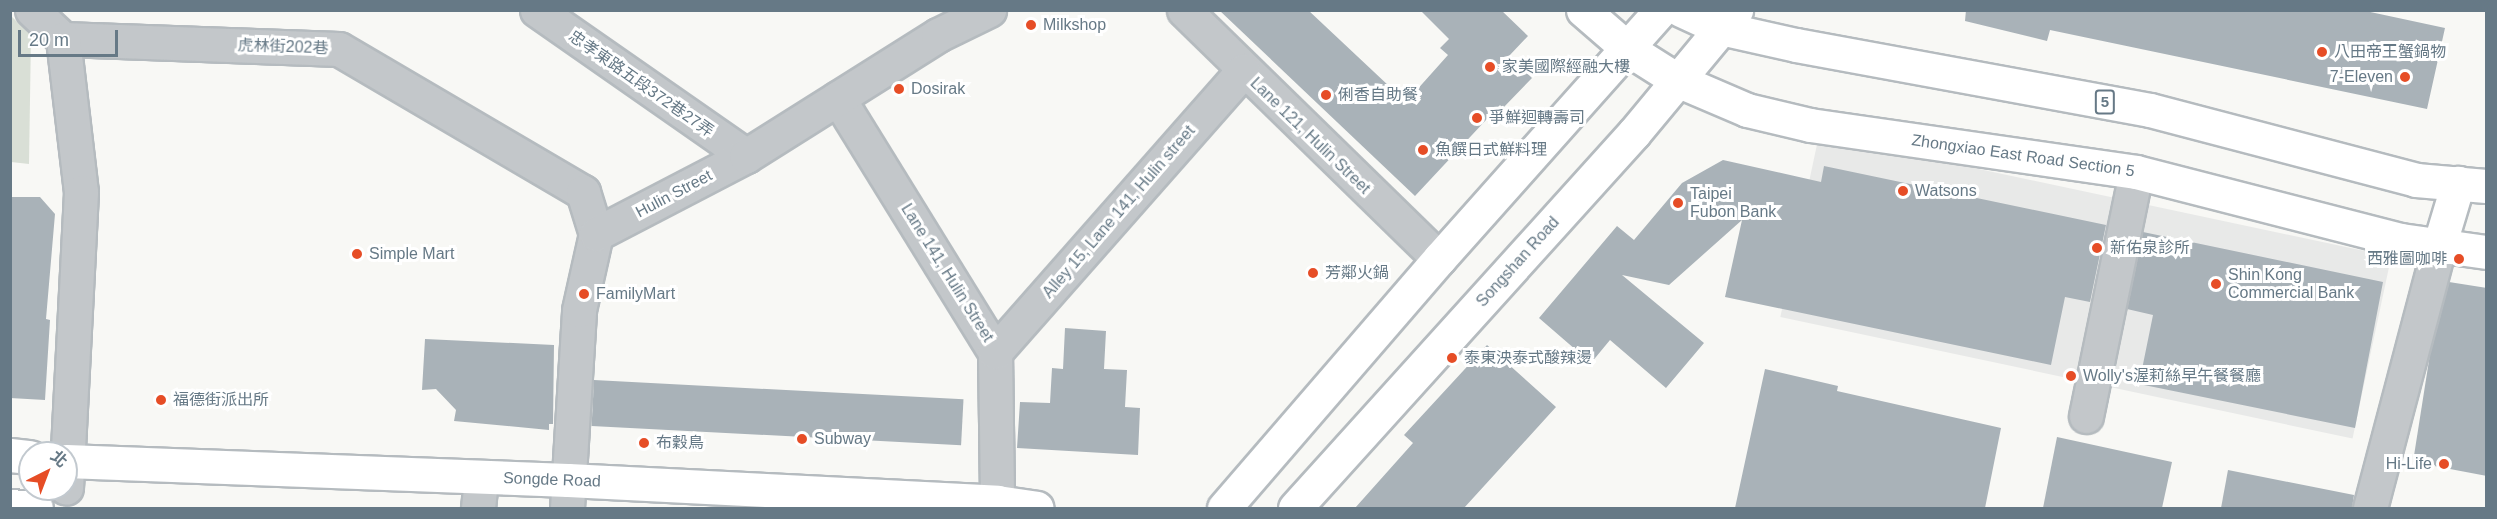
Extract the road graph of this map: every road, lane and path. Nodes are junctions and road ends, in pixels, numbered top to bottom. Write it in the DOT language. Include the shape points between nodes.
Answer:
graph roads {
  1 [pos="32,10"];
  2 [pos="537,10"];
  3 [pos="989,10"];
  4 [pos="1184,10"];
  5 [pos="1583,10"];
  6 [pos="1661,10"];
  7 [pos="1681,10"];
  8 [pos="1728,19"];
  9 [pos="63,39"];
  10 [pos="1628,49"];
  11 [pos="1243,71"];
  12 [pos="1677,81"];
  13 [pos="838,98"];
  14 [pos="746,156"];
  15 [pos="2136,172"];
  16 [pos="2472,185"];
  17 [pos="596,234"];
  18 [pos="2440,243"];
  19 [pos="2487,252"];
  20 [pos="1439,259"];
  21 [pos="995,352"];
  22 [pos="2086,416"];
  23 [pos="69,441"];
  24 [pos="78,475"];
  25 [pos="479,493"];
  26 [pos="567,494"];
  27 [pos="997,502"];
  28 [pos="10,506"];
  29 [pos="36,508"];
  30 [pos="1037,508"];
  31 [pos="1224,508"];
  32 [pos="1295,508"];
  33 [pos="2370,508"];
  1 -- 9 [label="street"];
  2 -- 14 [label="street, 忠孝東路五段372巷27弄"];
  3 -- 13 [label="street, Hulin Street" via="938,35"];
  4 -- 11 [label="street, Lane 121, Hulin Street"];
  5 -- 10 [label="main road, Zhongxiao East Road Section 5"];
  6 -- 10 [label="main road"];
  7 -- 8 [label="main road, 5"];
  8 -- 12 [label="main road, Songshan Road"];
  8 -- 16 [label="main road, 5" via="2150,110 2416,180"];
  9 -- 17 [label="street, 虎林街202巷" via="339,49 583,192"];
  9 -- 23 [label="street" via="81,192"];
  10 -- 12 [label="main road, Zhongxiao East Road Section 5"];
  10 -- 20 [label="main road"];
  11 -- 20 [label="street, Lane 121, Hulin Street"];
  11 -- 21 [label="street, Alley 15, Lane 141, Hulin street"];
  12 -- 15 [label="main road, Zhongxiao East Road Section 5" via="1747,110 1810,125"];
  12 -- 32 [label="main road, Songshan Road"];
  13 -- 14 [label="street, Hulin Street"];
  13 -- 21 [label="street, Lane 141, Hulin Street"];
  14 -- 17 [label="street, Hulin Street"];
  15 -- 18 [label="main road, Zhongxiao East Road Section 5" via="2401,240"];
  15 -- 22 [label="street"];
  16 -- 18 [label="main road"];
  17 -- 26 [label="street" via="579,310"];
  18 -- 19 [label="main road, Zhongxiao East Road Section 5"];
  18 -- 33 [label="street"];
  20 -- 31 [label="main road"];
  21 -- 27 [label="street, Lane 141, Hulin Street"];
  24 -- 25 [label="main road, Songde Road"];
  25 -- 26 [label="main road, Songde Road"];
  26 -- 27 [label="main road, Songde Road"];
  27 -- 30 [label="main road, Songde Road"];
  28 -- 29 [label="main road"];
}
